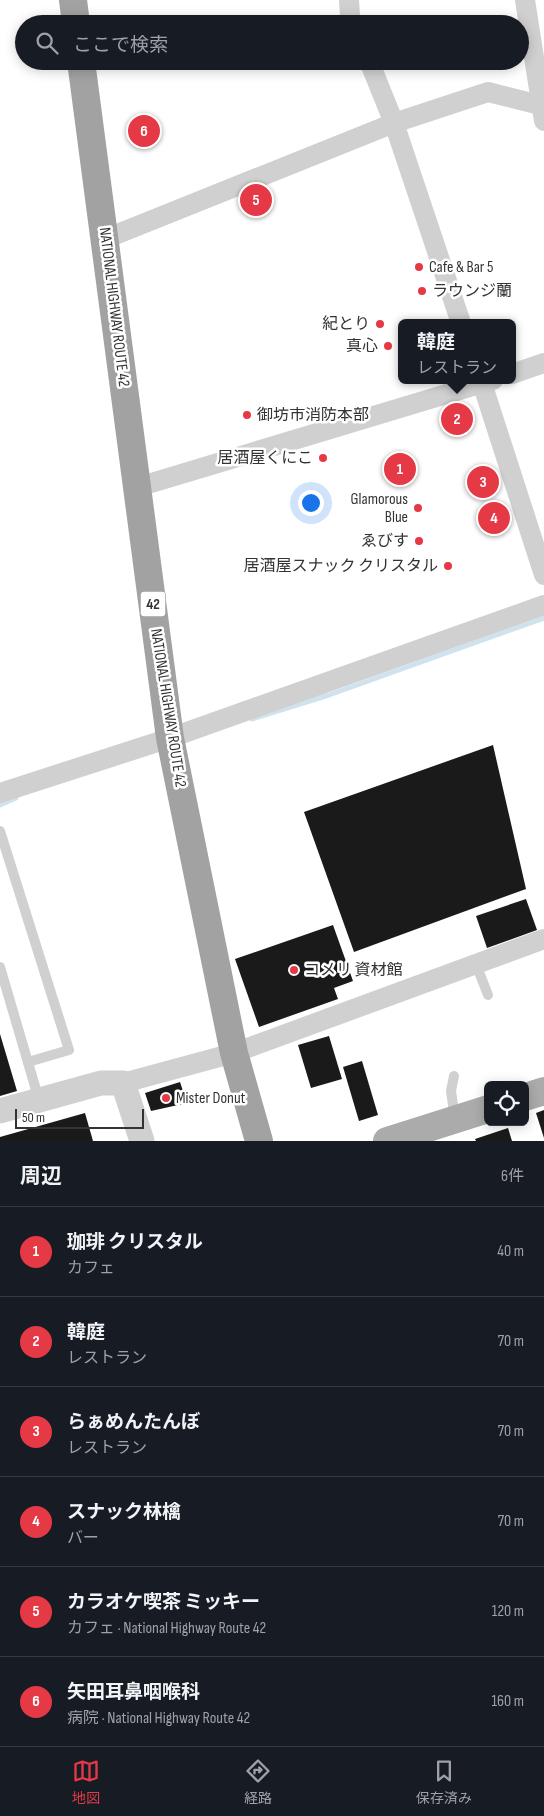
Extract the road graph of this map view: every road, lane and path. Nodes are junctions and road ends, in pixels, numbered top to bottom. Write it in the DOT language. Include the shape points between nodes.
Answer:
graph roads {
  1 [pos="73,0"];
  2 [pos="349,0"];
  3 [pos="525,0"];
  4 [pos="75,15"];
  5 [pos="350,15"];
  6 [pos="527,15"];
  7 [pos="529,24"];
  8 [pos="82,70"];
  9 [pos="372,70"];
  10 [pos="543,110"];
  11 [pos="394,123"];
  12 [pos="105,239"];
  13 [pos="460,319"];
  14 [pos="544,363"];
  15 [pos="516,373"];
  16 [pos="475,384"];
  17 [pos="486,384"];
  18 [pos="138,487"];
  19 [pos="544,575"];
  20 [pos="544,605"];
  21 [pos="170,738"];
  22 [pos="0,793"];
  23 [pos="0,832"];
  24 [pos="3,851"];
  25 [pos="544,939"];
  26 [pos="476,964"];
  27 [pos="0,967"];
  28 [pos="488,995"];
  29 [pos="234,1053"];
  30 [pos="28,1062"];
  31 [pos="454,1076"];
  32 [pos="123,1083"];
  33 [pos="544,1091"];
  34 [pos="529,1096"];
  35 [pos="39,1100"];
  36 [pos="484,1110"];
  37 [pos="0,1111"];
  38 [pos="455,1119"];
  39 [pos="142,1141"];
  40 [pos="259,1141"];
  41 [pos="387,1141"];
  1 -- 4 [label="highway"];
  2 -- 5 [label="street"];
  3 -- 6 [label="street"];
  7 -- 10 [label="street"];
  8 -- 12 [label="highway, NATIONAL HIGHWAY ROUTE 42 / 42"];
  9 -- 11 [label="street"];
  10 -- 11 [label="street" via="488,92"];
  11 -- 12 [label="street"];
  11 -- 13 [label="street"];
  12 -- 18 [label="highway, NATIONAL HIGHWAY ROUTE 42 / 42"];
  14 -- 15 [label="street"];
  16 -- 18 [label="street"];
  17 -- 19 [label="street"];
  18 -- 21 [label="highway, NATIONAL HIGHWAY ROUTE 42 / 42"];
  20 -- 21 [label="street"];
  21 -- 22 [label="street"];
  21 -- 29 [label="highway, NATIONAL HIGHWAY ROUTE 42 / 42"];
  23 -- 24 [label="lane"];
  24 -- 30 [label="lane" via="69,1050"];
  25 -- 26 [label="street"];
  26 -- 28 [label="lane"];
  26 -- 29 [label="street"];
  27 -- 30 [label="lane"];
  29 -- 32 [label="street"];
  29 -- 40 [label="highway, NATIONAL HIGHWAY ROUTE 42 / 42"];
  30 -- 35 [label="lane"];
  31 -- 38 [label="lane" via="451,1091"];
  32 -- 35 [label="street" via="100,1083"];
  32 -- 39 [label="street"];
  33 -- 34 [label="main road"];
  35 -- 37 [label="street"];
  36 -- 38 [label="main road"];
  38 -- 41 [label="main road"];
}
